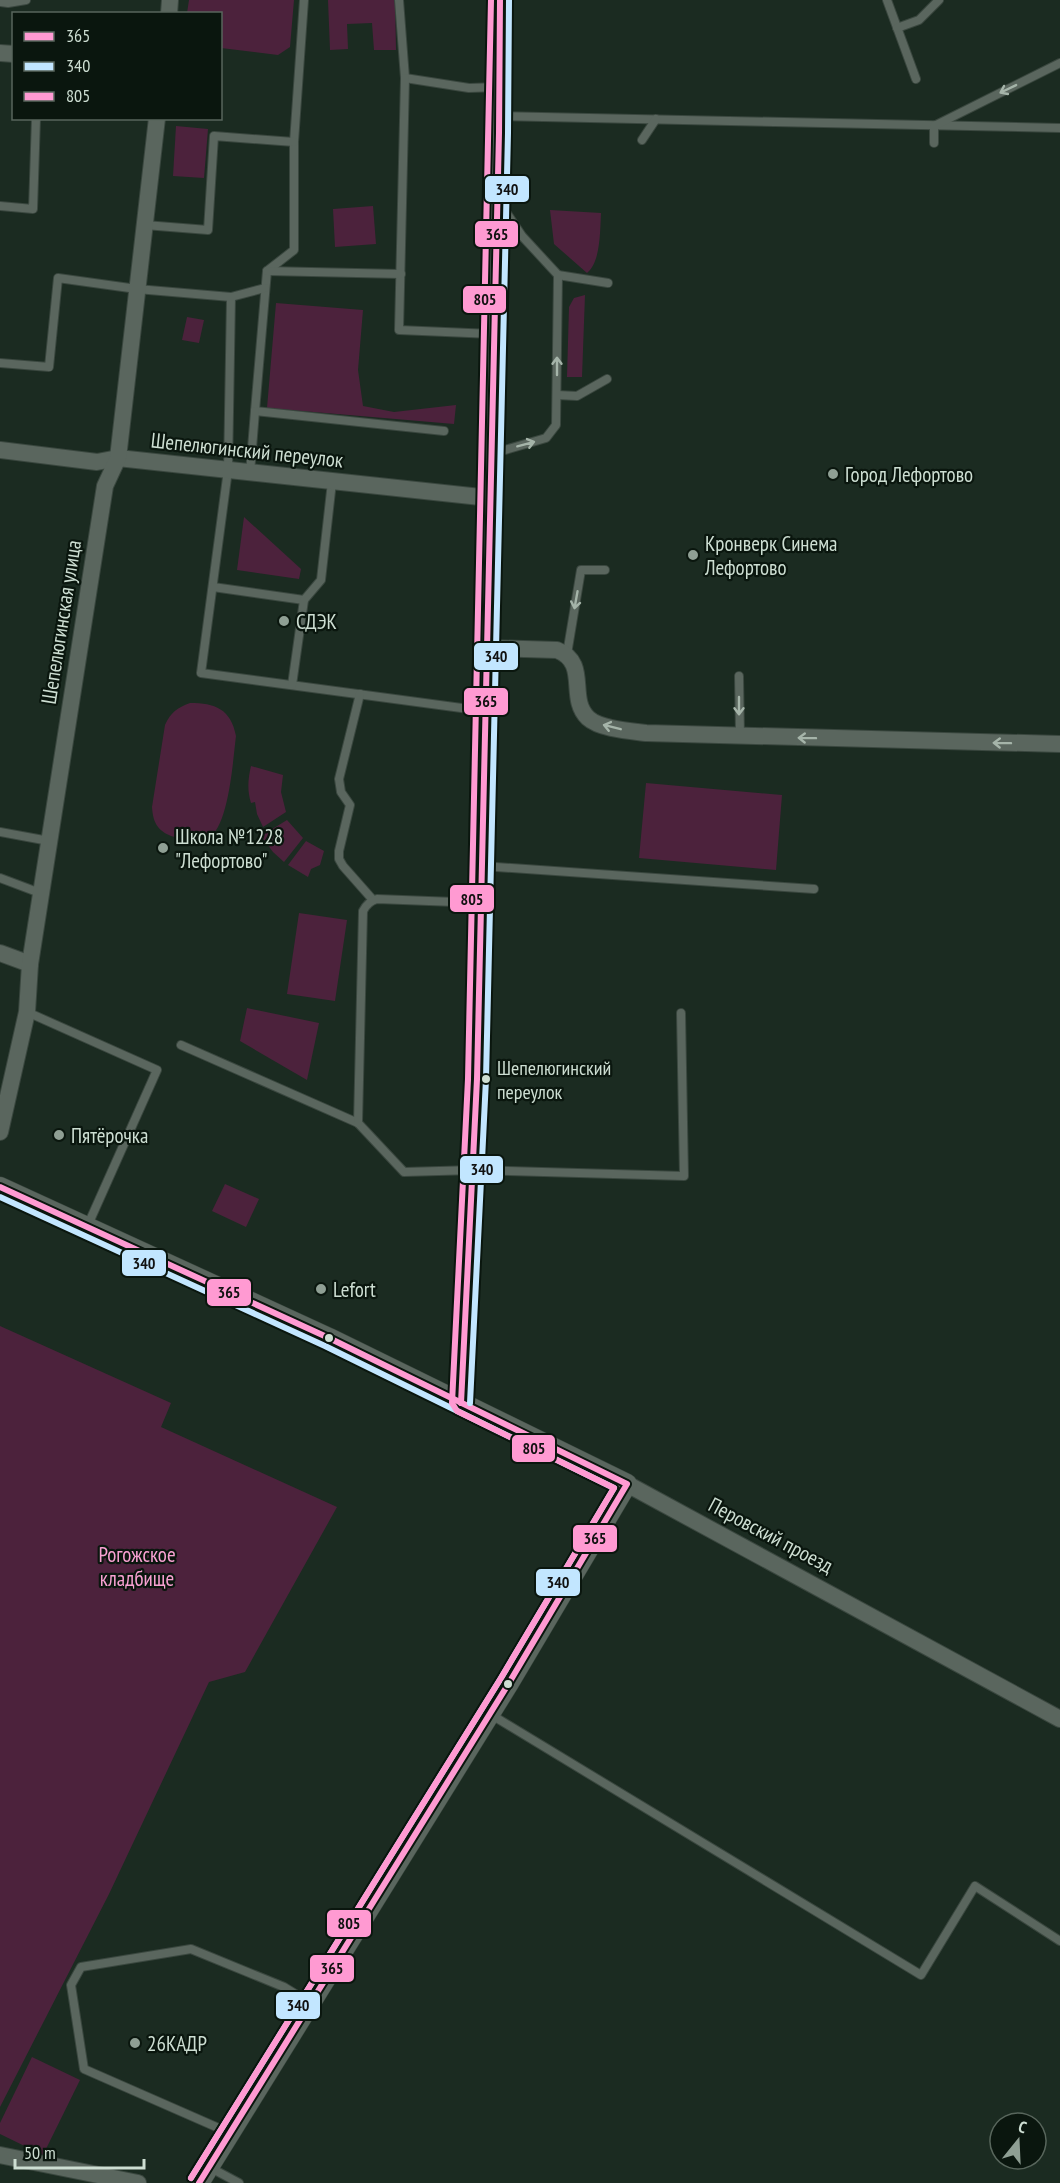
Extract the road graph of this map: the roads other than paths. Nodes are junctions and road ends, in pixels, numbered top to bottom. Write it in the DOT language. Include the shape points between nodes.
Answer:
graph roads {
  1 [pos="26,0"];
  2 [pos="304,0"];
  3 [pos="399,0"];
  4 [pos="887,0"];
  5 [pos="939,0"];
  6 [pos="500,1"];
  7 [pos="0,2"];
  8 [pos="897,28"];
  9 [pos="1060,63"];
  10 [pos="405,78"];
  11 [pos="916,79"];
  12 [pos="500,87"];
  13 [pos="499,116"];
  14 [pos="656,119"];
  15 [pos="36,120"];
  16 [pos="157,120"];
  17 [pos="934,126"];
  18 [pos="1060,128"];
  19 [pos="642,140"];
  20 [pos="294,142"];
  21 [pos="934,143"];
  22 [pos="497,198"];
  23 [pos="0,206"];
  24 [pos="145,225"];
  25 [pos="267,271"];
  26 [pos="401,274"];
  27 [pos="558,275"];
  28 [pos="608,283"];
  29 [pos="265,288"];
  30 [pos="137,290"];
  31 [pos="231,297"];
  32 [pos="493,334"];
  33 [pos="0,363"];
  34 [pos="607,379"];
  35 [pos="557,395"];
  36 [pos="255,411"];
  37 [pos="444,432"];
  38 [pos="0,450"];
  39 [pos="490,454"];
  40 [pos="118,458"];
  41 [pos="228,470"];
  42 [pos="250,473"];
  43 [pos="332,482"];
  44 [pos="490,498"];
  45 [pos="605,570"];
  46 [pos="213,587"];
  47 [pos="304,600"];
  48 [pos="486,648"];
  49 [pos="567,654"];
  50 [pos="739,676"];
  51 [pos="292,685"];
  52 [pos="360,694"];
  53 [pos="484,711"];
  54 [pos="740,736"];
  55 [pos="1060,744"];
  56 [pos="0,832"];
  57 [pos="49,841"];
  58 [pos="481,866"];
  59 [pos="0,878"];
  60 [pos="813,889"];
  61 [pos="40,893"];
  62 [pos="373,900"];
  63 [pos="481,903"];
  64 [pos="0,953"];
  65 [pos="30,964"];
  66 [pos="27,1012"];
  67 [pos="681,1013"];
  68 [pos="181,1045"];
  69 [pos="358,1123"];
  70 [pos="0,1132"];
  71 [pos="474,1170"];
  72 [pos="0,1186"];
  73 [pos="87,1227"];
  74 [pos="462,1403"];
  75 [pos="627,1485"];
  76 [pos="490,1714"];
  77 [pos="1060,1719"];
  78 [pos="1060,1941"];
  79 [pos="310,2003"];
  80 [pos="230,2133"];
  81 [pos="0,2155"];
  82 [pos="204,2175"];
  83 [pos="138,2183"];
  84 [pos="239,2183"];
  1 -- 7 [label="lane"];
  2 -- 20 [label="lane"];
  3 -- 10 [label="lane"];
  4 -- 8 [label="lane"];
  5 -- 8 [label="lane" via="919,20"];
  6 -- 12 [label="street"];
  8 -- 11 [label="lane"];
  9 -- 17 [label="lane, one-way"];
  10 -- 12 [label="lane" via="469,88"];
  10 -- 26 [label="lane"];
  12 -- 13 [label="street"];
  13 -- 14 [label="lane"];
  13 -- 22 [label="street"];
  14 -- 17 [label="lane"];
  14 -- 19 [label="lane"];
  15 -- 23 [label="lane" via="33,209"];
  16 -- 24 [label="street, Шепелюгинская улица"];
  17 -- 18 [label="lane"];
  17 -- 21 [label="lane"];
  20 -- 24 [label="lane" via="214,136 208,230"];
  20 -- 25 [label="lane" via="294,250"];
  22 -- 27 [label="lane" via="522,236"];
  22 -- 32 [label="street"];
  24 -- 30 [label="street, Шепелюгинская улица"];
  25 -- 26 [label="lane"];
  25 -- 29 [label="lane"];
  26 -- 32 [label="lane" via="399,330"];
  27 -- 28 [label="lane"];
  35 -- 27 [label="lane, one-way"];
  29 -- 31 [label="lane"];
  29 -- 36 [label="lane"];
  30 -- 31 [label="lane"];
  30 -- 33 [label="lane" via="58,278 49,367"];
  30 -- 40 [label="street, Шепелюгинская улица"];
  31 -- 41 [label="lane"];
  32 -- 39 [label="street"];
  34 -- 35 [label="lane" via="577,396"];
  39 -- 35 [label="lane, one-way" via="546,438 556,425"];
  36 -- 37 [label="lane"];
  36 -- 42 [label="lane"];
  38 -- 40 [label="street, Шепелюгинский переулок" via="97,462"];
  39 -- 44 [label="street"];
  40 -- 41 [label="street, Шепелюгинский переулок"];
  40 -- 57 [label="street, Шепелюгинская улица" via="105,486"];
  41 -- 42 [label="street, Шепелюгинский переулок"];
  41 -- 46 [label="lane"];
  42 -- 43 [label="street, Шепелюгинский переулок"];
  43 -- 44 [label="street, Шепелюгинский переулок"];
  43 -- 47 [label="lane" via="321,580"];
  44 -- 48 [label="street"];
  45 -- 49 [label="lane, one-way" via="581,570"];
  46 -- 47 [label="lane"];
  46 -- 51 [label="lane" via="201,673"];
  47 -- 51 [label="lane"];
  48 -- 49 [label="street" via="557,650"];
  48 -- 53 [label="street"];
  54 -- 49 [label="street, one-way" via="646,733 609,727 588,718 581,706 575,665"];
  50 -- 54 [label="lane, one-way"];
  51 -- 52 [label="lane"];
  52 -- 53 [label="lane"];
  52 -- 62 [label="lane" via="339,779 341,792 350,805 339,856"];
  53 -- 58 [label="street"];
  55 -- 54 [label="street, one-way"];
  56 -- 57 [label="lane"];
  57 -- 61 [label="street, Шепелюгинская улица"];
  58 -- 60 [label="lane"];
  58 -- 63 [label="street"];
  59 -- 61 [label="lane"];
  61 -- 65 [label="street, Шепелюгинская улица"];
  62 -- 63 [label="lane"];
  62 -- 69 [label="lane" via="363,911"];
  63 -- 71 [label="street"];
  64 -- 65 [label="street"];
  65 -- 66 [label="street, Шепелюгинская улица"];
  66 -- 70 [label="street, Шепелюгинская улица"];
  66 -- 73 [label="lane" via="156,1070"];
  67 -- 71 [label="lane" via="684,1176"];
  68 -- 69 [label="lane"];
  69 -- 71 [label="lane" via="404,1172"];
  71 -- 74 [label="street"];
  72 -- 73 [label="street, Перовский проезд"];
  73 -- 74 [label="street, Перовский проезд"];
  74 -- 75 [label="street, Перовский проезд"];
  75 -- 76 [label="street"];
  75 -- 77 [label="street, Перовский проезд"];
  76 -- 78 [label="lane" via="921,1975 975,1886"];
  76 -- 79 [label="street"];
  79 -- 80 [label="street"];
  79 -- 80 [label="lane" via="284,1987 191,1949 81,1967 71,1985 84,2069"];
  80 -- 82 [label="street"];
  81 -- 83 [label="street"];
  82 -- 84 [label="lane"];
}
